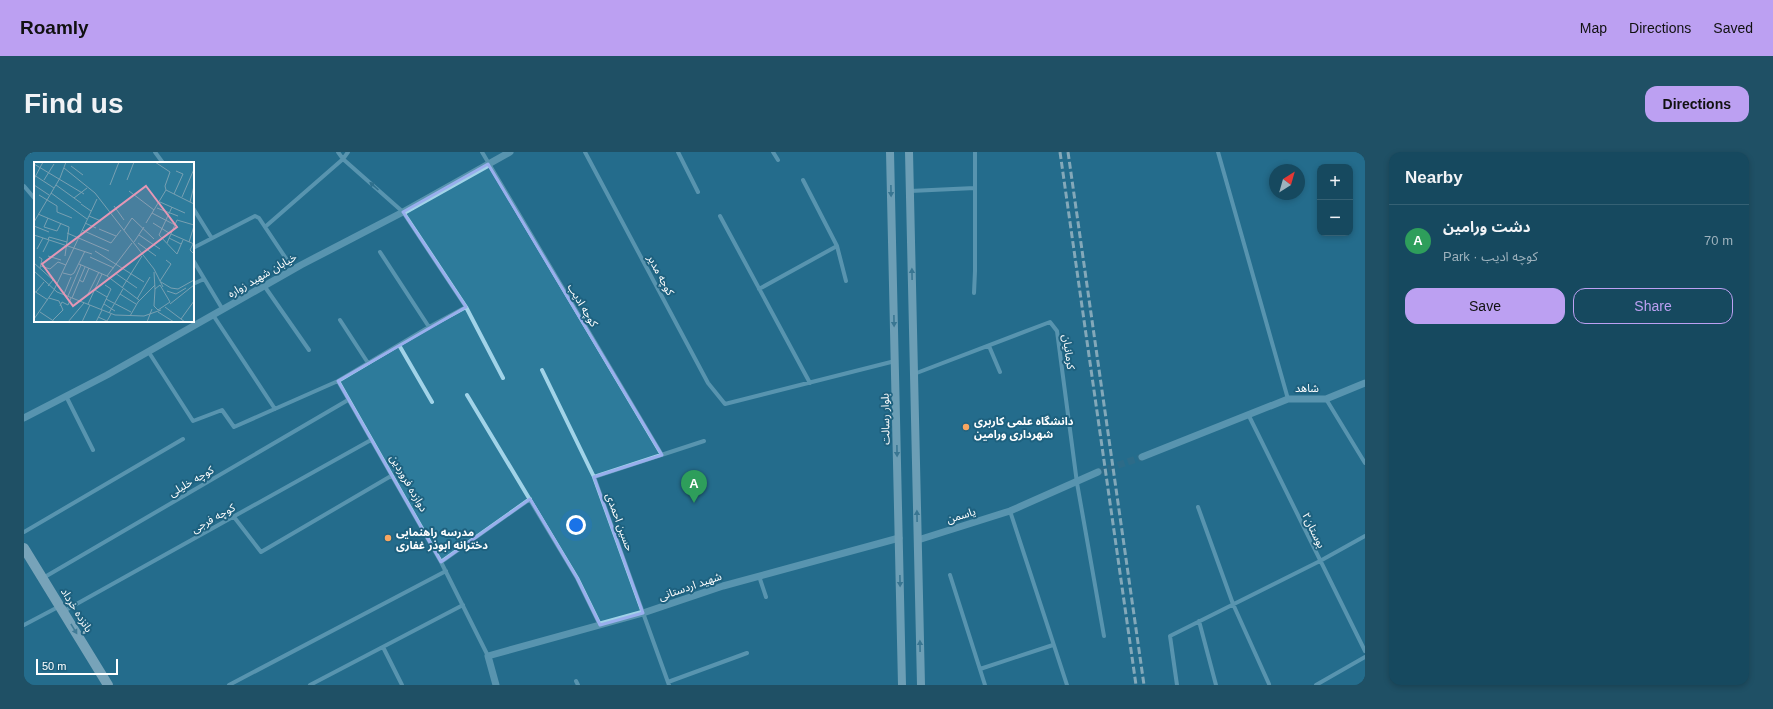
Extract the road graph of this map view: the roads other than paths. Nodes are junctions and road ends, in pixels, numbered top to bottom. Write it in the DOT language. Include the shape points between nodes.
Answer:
graph roads {
  1 [pos="29,152"];
  2 [pos="155,152"];
  3 [pos="338,152"];
  4 [pos="348,152"];
  5 [pos="482,152"];
  6 [pos="510,152"];
  7 [pos="586,152"];
  8 [pos="678,152"];
  9 [pos="773,152"];
  10 [pos="890,152"];
  11 [pos="909,152"];
  12 [pos="975,152"];
  13 [pos="1218,152"];
  14 [pos="24,154"];
  15 [pos="343,159"];
  16 [pos="778,160"];
  17 [pos="162,162"];
  18 [pos="488,164"];
  19 [pos="803,180"];
  20 [pos="24,186"];
  21 [pos="975,188"];
  22 [pos="910,191"];
  23 [pos="698,192"];
  24 [pos="34,198"];
  25 [pos="194,210"];
  26 [pos="403,212"];
  27 [pos="720,216"];
  28 [pos="265,227"];
  29 [pos="211,237"];
  30 [pos="837,246"];
  31 [pos="194,247"];
  32 [pos="380,252"];
  33 [pos="194,262"];
  34 [pos="291,266"];
  35 [pos="204,279"];
  36 [pos="846,281"];
  37 [pos="194,284"];
  38 [pos="265,286"];
  39 [pos="759,289"];
  40 [pos="974,293"];
  41 [pos="466,307"];
  42 [pos="223,310"];
  43 [pos="213,315"];
  44 [pos="340,320"];
  45 [pos="429,327"];
  46 [pos="399,345"];
  47 [pos="989,346"];
  48 [pos="309,350"];
  49 [pos="148,351"];
  50 [pos="895,361"];
  51 [pos="368,363"];
  52 [pos="542,370"];
  53 [pos="1000,372"];
  54 [pos="914,374"];
  55 [pos="503,378"];
  56 [pos="338,382"];
  57 [pos="810,383"];
  58 [pos="1365,383"];
  59 [pos="467,395"];
  60 [pos="66,396"];
  61 [pos="1288,399"];
  62 [pos="1326,399"];
  63 [pos="348,400"];
  64 [pos="432,402"];
  65 [pos="275,409"];
  66 [pos="1249,416"];
  67 [pos="24,418"];
  68 [pos="183,439"];
  69 [pos="371,440"];
  70 [pos="704,441"];
  71 [pos="93,450"];
  72 [pos="662,455"];
  73 [pos="1142,457"];
  74 [pos="1365,463"];
  75 [pos="1098,472"];
  76 [pos="391,476"];
  77 [pos="594,477"];
  78 [pos="1077,482"];
  79 [pos="530,499"];
  80 [pos="1198,507"];
  81 [pos="1010,511"];
  82 [pos="234,517"];
  83 [pos="24,532"];
  84 [pos="1365,536"];
  85 [pos="899,538"];
  86 [pos="918,540"];
  87 [pos="24,548"];
  88 [pos="1320,561"];
  89 [pos="441,562"];
  90 [pos="446,571"];
  91 [pos="950,575"];
  92 [pos="760,576"];
  93 [pos="43,578"];
  94 [pos="766,598"];
  95 [pos="1233,604"];
  96 [pos="463,605"];
  97 [pos="62,609"];
  98 [pos="643,613"];
  99 [pos="1199,621"];
  100 [pos="24,625"];
  101 [pos="600,625"];
  102 [pos="1104,636"];
  103 [pos="1053,645"];
  104 [pos="383,647"];
  105 [pos="1365,651"];
  106 [pos="747,652"];
  107 [pos="488,656"];
  108 [pos="1365,657"];
  109 [pos="980,669"];
  110 [pos="668,684"];
  111 [pos="1269,684"];
  112 [pos="108,685"];
  113 [pos="229,685"];
  114 [pos="310,685"];
  115 [pos="402,685"];
  116 [pos="496,685"];
  117 [pos="902,685"];
  118 [pos="921,685"];
  119 [pos="985,685"];
  120 [pos="1067,685"];
  121 [pos="1177,685"];
  122 [pos="1216,685"];
  123 [pos="1316,685"];
  1 -- 14 [label="street"];
  2 -- 17 [label="street"];
  3 -- 15 [label="street"];
  4 -- 15 [label="street"];
  5 -- 18 [label="street, کوچه ادیب"];
  6 -- 18 [label="street, خیابان شهید زواره"];
  7 -- 57 [label="street, کوچه مدیر" via="708,383 725,404"];
  8 -- 23 [label="street"];
  9 -- 16 [label="street"];
  10 -- 50 [label="main road, بلوار رسالت, one-way"];
  11 -- 22 [label="main road"];
  12 -- 21 [label="street"];
  13 -- 61 [label="street"];
  26 -- 15 [label="street, one-way"];
  15 -- 28 [label="street"];
  18 -- 26 [label="street, خیابان شهید زواره"];
  18 -- 72 [label="street, کوچه ادیب"];
  19 -- 30 [label="street"];
  20 -- 24 [label="street"];
  21 -- 22 [label="street"];
  21 -- 40 [label="street"];
  54 -- 22 [label="main road, one-way"];
  25 -- 29 [label="street"];
  26 -- 38 [label="street, خیابان شهید زواره"];
  26 -- 41 [label="street"];
  27 -- 39 [label="street"];
  28 -- 29 [label="street" via="256,216"];
  28 -- 34 [label="street"];
  29 -- 31 [label="street"];
  30 -- 36 [label="street"];
  30 -- 39 [label="street"];
  32 -- 45 [label="street"];
  33 -- 35 [label="street"];
  35 -- 37 [label="street"];
  35 -- 42 [label="street"];
  38 -- 42 [label="street, خیابان شهید زواره"];
  38 -- 48 [label="street"];
  39 -- 57 [label="street"];
  41 -- 45 [label="street"];
  41 -- 55 [label="street"];
  42 -- 43 [label="street, خیابان شهید زواره"];
  43 -- 49 [label="street, خیابان شهید زواره"];
  43 -- 65 [label="street"];
  44 -- 51 [label="street"];
  45 -- 46 [label="street"];
  46 -- 51 [label="street"];
  46 -- 64 [label="street"];
  47 -- 53 [label="street"];
  47 -- 54 [label="street, کرمانیان"];
  47 -- 78 [label="street, کرمانیان" via="1050,322 1057,331"];
  49 -- 60 [label="street, خیابان شهید زواره"];
  49 -- 65 [label="street" via="193,421 222,410 234,426"];
  50 -- 57 [label="street"];
  50 -- 85 [label="main road, بلوار رسالت, one-way"];
  51 -- 56 [label="street"];
  52 -- 77 [label="street, حسین احمدی"];
  86 -- 54 [label="main road, one-way"];
  56 -- 63 [label="street, دوازده فروردین"];
  56 -- 65 [label="street"];
  58 -- 62 [label="street, شاهد"];
  59 -- 79 [label="street"];
  60 -- 67 [label="street, خیابان شهید زواره"];
  60 -- 71 [label="street"];
  61 -- 62 [label="street, شاهد"];
  61 -- 66 [label="street, شاهد"];
  62 -- 74 [label="street"];
  63 -- 69 [label="street, دوازده فروردین"];
  63 -- 93 [label="street, کوچه خلیلی"];
  66 -- 73 [label="street, شاهد"];
  66 -- 88 [label="street, بوستان۲"];
  68 -- 83 [label="street"];
  69 -- 76 [label="street, دوازده فروردین"];
  69 -- 82 [label="street, کوچه فرجی"];
  70 -- 72 [label="street"];
  72 -- 77 [label="street"];
  75 -- 78 [label="street, یاسمن"];
  76 -- 82 [label="street" via="261,552"];
  76 -- 89 [label="street, دوازده فروردین"];
  77 -- 98 [label="street, حسین احمدی"];
  78 -- 81 [label="street, یاسمن"];
  78 -- 102 [label="street"];
  79 -- 89 [label="street"];
  79 -- 101 [label="street" via="577,578"];
  80 -- 95 [label="street"];
  81 -- 86 [label="street, یاسمن"];
  81 -- 103 [label="street"];
  82 -- 97 [label="street, کوچه فرجی"];
  84 -- 88 [label="street"];
  85 -- 92 [label="street, شهید اردستانی"];
  85 -- 117 [label="main road, بلوار رسالت, one-way"];
  118 -- 86 [label="main road, one-way"];
  87 -- 93 [label="main road, پانزده خرداد"];
  88 -- 95 [label="street"];
  88 -- 105 [label="street, بوستان۲"];
  89 -- 90 [label="street, دوازده فروردین"];
  90 -- 96 [label="street, دوازده فروردین"];
  90 -- 113 [label="street"];
  91 -- 109 [label="street"];
  92 -- 94 [label="street"];
  92 -- 98 [label="street, شهید اردستانی"];
  93 -- 97 [label="main road, پانزده خرداد"];
  95 -- 99 [label="street"];
  95 -- 111 [label="street"];
  96 -- 104 [label="street"];
  96 -- 107 [label="street, دوازده فروردین"];
  97 -- 100 [label="street, کوچه فرجی"];
  97 -- 112 [label="main road, پانزده خرداد, one-way"];
  98 -- 101 [label="street, شهید اردستانی"];
  98 -- 110 [label="street, حسین احمدی"];
  99 -- 121 [label="street" via="1170,636"];
  99 -- 122 [label="street"];
  101 -- 107 [label="street, شهید اردستانی"];
  103 -- 109 [label="street"];
  103 -- 120 [label="street"];
  104 -- 114 [label="street"];
  104 -- 115 [label="street"];
  106 -- 110 [label="street"];
  107 -- 116 [label="street, دوازده فروردین"];
  108 -- 123 [label="street"];
  109 -- 119 [label="street"];
}
